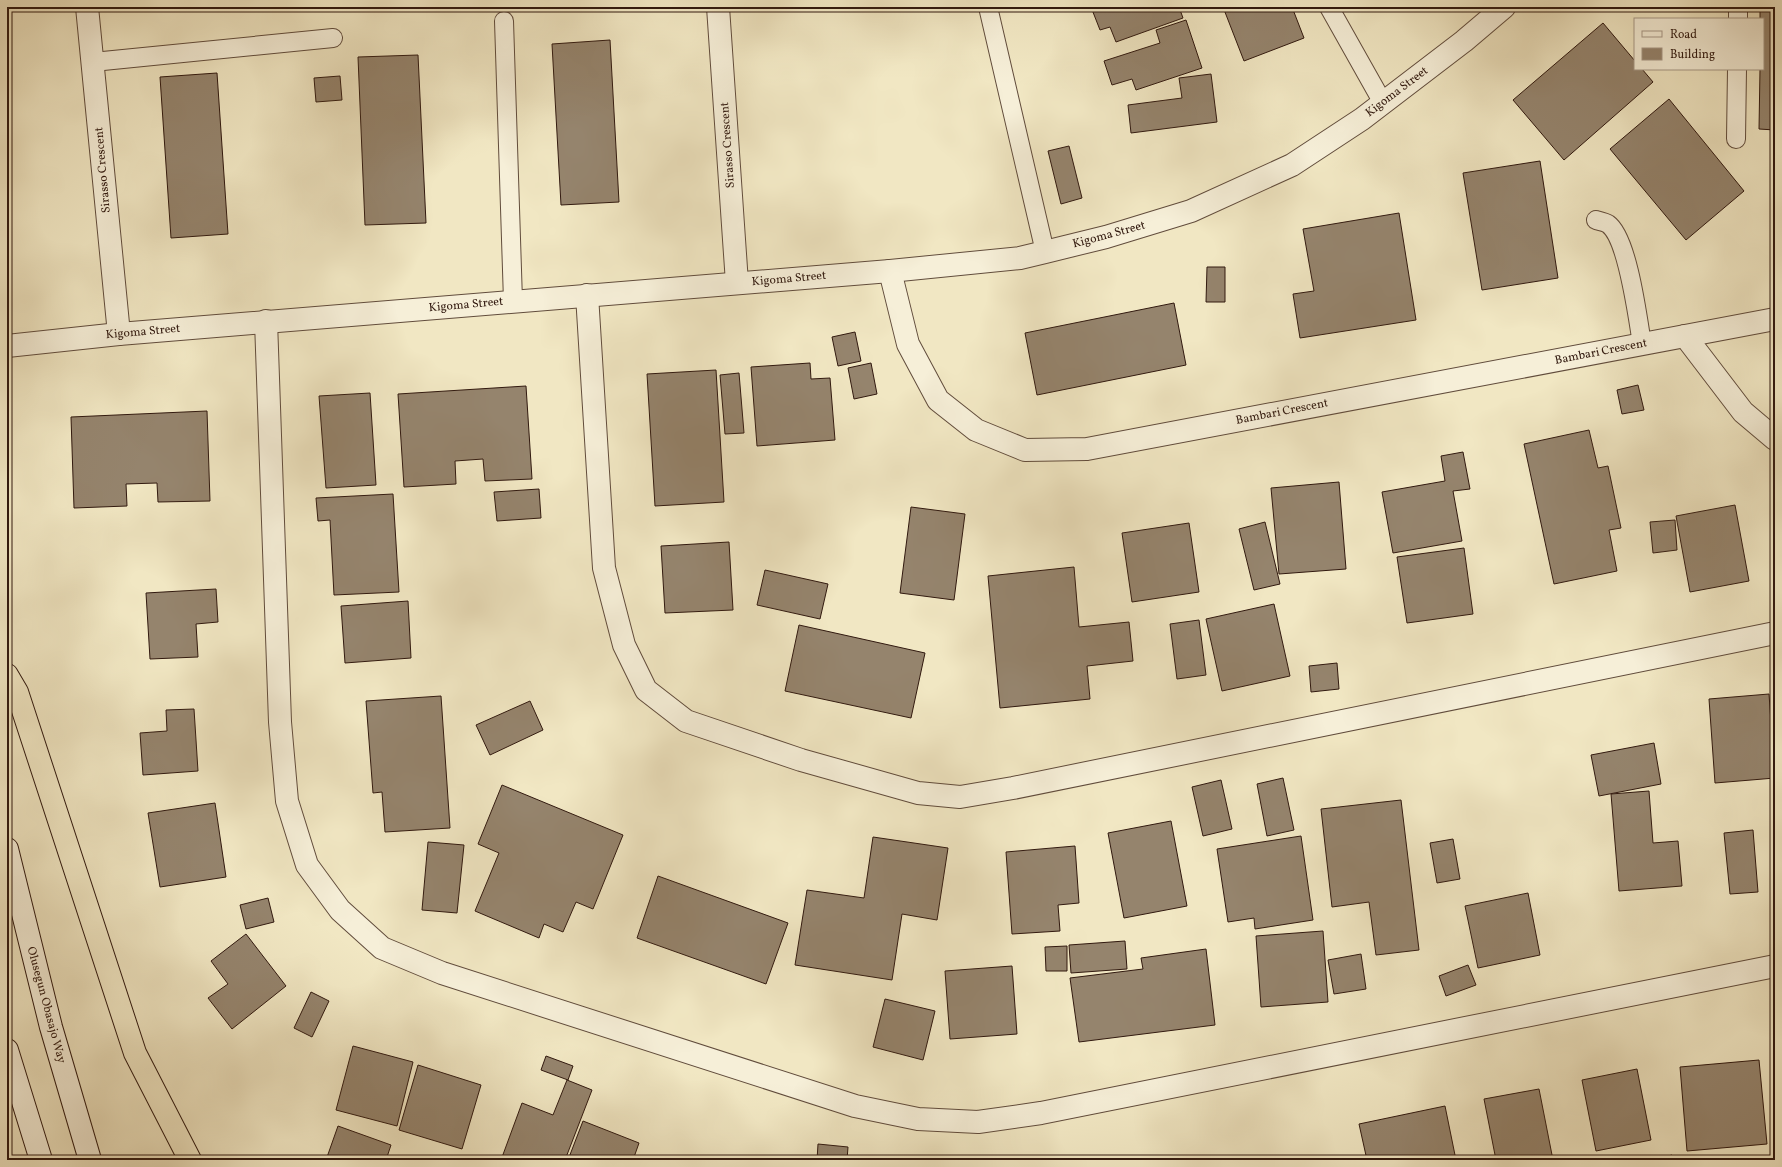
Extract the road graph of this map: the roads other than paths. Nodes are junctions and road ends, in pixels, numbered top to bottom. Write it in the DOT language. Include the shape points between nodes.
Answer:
graph roads {
  1 [pos="87,7"];
  2 [pos="718,7"];
  3 [pos="988,7"];
  4 [pos="1329,7"];
  5 [pos="1504,7"];
  6 [pos="1738,7"];
  7 [pos="1738,18"];
  8 [pos="504,21"];
  9 [pos="333,38"];
  10 [pos="93,62"];
  11 [pos="1737,70"];
  12 [pos="1383,103"];
  13 [pos="1736,139"];
  14 [pos="1596,220"];
  15 [pos="1044,252"];
  16 [pos="890,271"];
  17 [pos="738,283"];
  18 [pos="587,295"];
  19 [pos="513,301"];
  20 [pos="1775,319"];
  21 [pos="266,321"];
  22 [pos="118,334"];
  23 [pos="1684,336"];
  24 [pos="1642,344"];
  25 [pos="7,346"];
  26 [pos="1775,439"];
  27 [pos="1775,633"];
  28 [pos="7,675"];
  29 [pos="7,849"];
  30 [pos="1775,966"];
  31 [pos="7,1050"];
  32 [pos="41,1160"];
  33 [pos="90,1160"];
  34 [pos="190,1160"];
  1 -- 10 [label="street, Sirasso Crescent"];
  2 -- 17 [label="street, Sirasso Crescent"];
  3 -- 15 [label="lane"];
  4 -- 12 [label="lane"];
  5 -- 12 [label="street, Kigoma Street" via="1464,42"];
  6 -- 7 [label="lane"];
  8 -- 19 [label="lane"];
  9 -- 10 [label="lane"];
  10 -- 22 [label="street, Sirasso Crescent"];
  11 -- 13 [label="lane"];
  12 -- 15 [label="street, Kigoma Street" via="1292,165 1192,211 1106,237"];
  14 -- 24 [label="lane" via="1609,225 1620,244 1632,283"];
  15 -- 16 [label="street, Kigoma Street" via="1020,258"];
  16 -- 17 [label="street, Kigoma Street"];
  16 -- 24 [label="street, Bambari Crescent" via="908,344 938,400 976,430 1025,450 1087,449"];
  17 -- 18 [label="street, Kigoma Street"];
  18 -- 19 [label="street, Kigoma Street"];
  18 -- 27 [label="street" via="604,568 624,645 646,690 686,721 808,762 918,793 960,797"];
  19 -- 21 [label="street, Kigoma Street"];
  20 -- 23 [label="street, Bambari Crescent"];
  21 -- 22 [label="street, Kigoma Street"];
  21 -- 30 [label="street" via="280,722 287,801 307,865 340,910 382,948 442,973 855,1106 918,1119 978,1122 1041,1113"];
  22 -- 25 [label="street, Kigoma Street"];
  23 -- 24 [label="street, Bambari Crescent"];
  23 -- 26 [label="street" via="1743,412"];
  28 -- 34 [label="highway" via="19,699 135,1053"];
  29 -- 33 [label="street, Olusegun Obasajo Way" via="51,1027"];
  31 -- 32 [label="street"];
}
